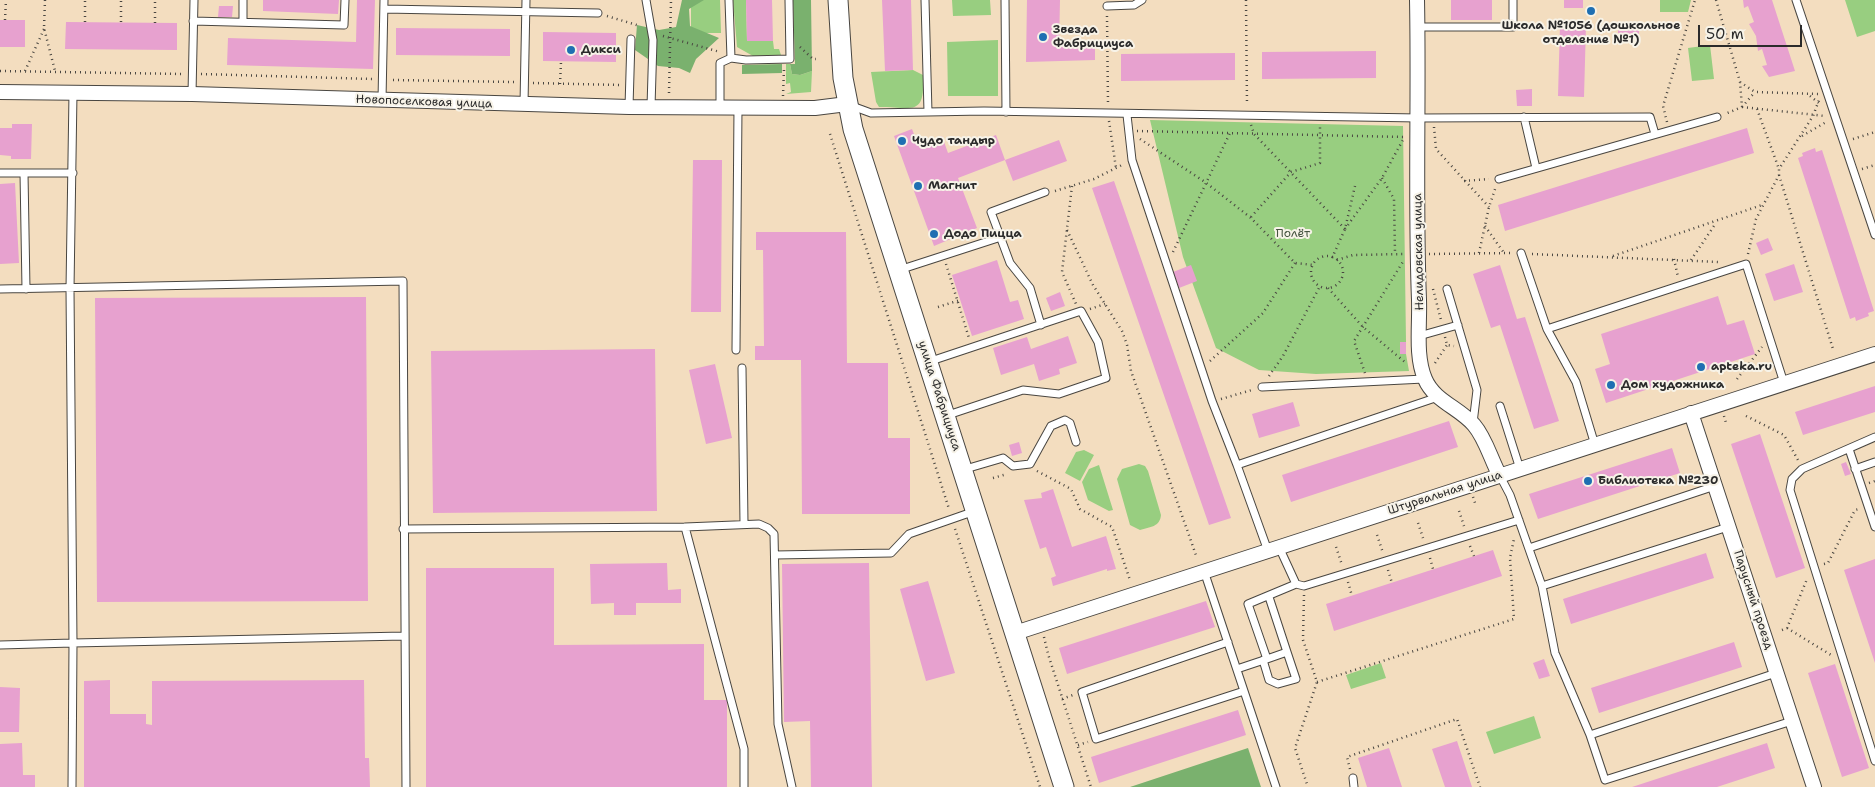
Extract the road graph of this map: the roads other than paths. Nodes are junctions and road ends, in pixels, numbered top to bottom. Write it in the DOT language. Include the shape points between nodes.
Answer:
graph roads {
  1 [pos="194,0"];
  2 [pos="243,0"];
  3 [pos="345,0"];
  4 [pos="384,0"];
  5 [pos="526,0"];
  6 [pos="646,0"];
  7 [pos="729,0"];
  8 [pos="789,0"];
  9 [pos="838,0"];
  10 [pos="926,0"];
  11 [pos="1004,0"];
  12 [pos="1142,0"];
  13 [pos="1417,0"];
  14 [pos="1513,0"];
  15 [pos="1796,0"];
  16 [pos="1107,6"];
  17 [pos="384,9"];
  18 [pos="526,12"];
  19 [pos="598,13"];
  20 [pos="193,21"];
  21 [pos="243,22"];
  22 [pos="1418,27"];
  23 [pos="631,39"];
  24 [pos="731,58"];
  25 [pos="0,92"];
  26 [pos="73,93"];
  27 [pos="192,94"];
  28 [pos="382,101"];
  29 [pos="848,104"];
  30 [pos="524,105"];
  31 [pos="629,107"];
  32 [pos="651,107"];
  33 [pos="720,108"];
  34 [pos="738,108"];
  35 [pos="928,112"];
  36 [pos="1006,112"];
  37 [pos="1127,115"];
  38 [pos="1524,117"];
  39 [pos="1717,117"];
  40 [pos="1424,121"];
  41 [pos="1655,134"];
  42 [pos="1536,168"];
  43 [pos="0,173"];
  44 [pos="24,173"];
  45 [pos="73,173"];
  46 [pos="1499,179"];
  47 [pos="1045,192"];
  48 [pos="1875,236"];
  49 [pos="1001,237"];
  50 [pos="1522,254"];
  51 [pos="898,270"];
  52 [pos="1447,288"];
  53 [pos="0,289"];
  54 [pos="26,289"];
  55 [pos="70,289"];
  56 [pos="1041,325"];
  57 [pos="1458,325"];
  58 [pos="1547,329"];
  59 [pos="1419,336"];
  60 [pos="736,350"];
  61 [pos="1875,354"];
  62 [pos="928,362"];
  63 [pos="742,368"];
  64 [pos="1424,378"];
  65 [pos="1784,383"];
  66 [pos="1262,387"];
  67 [pos="1438,396"];
  68 [pos="1500,406"];
  69 [pos="1692,413"];
  70 [pos="945,416"];
  71 [pos="1473,423"];
  72 [pos="1875,437"];
  73 [pos="1076,442"];
  74 [pos="1595,445"];
  75 [pos="1850,449"];
  76 [pos="1875,462"];
  77 [pos="1237,464"];
  78 [pos="1520,469"];
  79 [pos="1855,469"];
  80 [pos="962,470"];
  81 [pos="1500,476"];
  82 [pos="1715,486"];
  83 [pos="975,510"];
  84 [pos="1519,520"];
  85 [pos="744,524"];
  86 [pos="685,527"];
  87 [pos="1728,527"];
  88 [pos="1875,527"];
  89 [pos="403,528"];
  90 [pos="1528,548"];
  91 [pos="1273,549"];
  92 [pos="775,555"];
  93 [pos="1204,571"];
  94 [pos="1296,584"];
  95 [pos="1542,586"];
  96 [pos="1268,597"];
  97 [pos="1015,633"];
  98 [pos="404,636"];
  99 [pos="1228,642"];
  100 [pos="73,643"];
  101 [pos="0,645"];
  102 [pos="1287,652"];
  103 [pos="1265,660"];
  104 [pos="1237,669"];
  105 [pos="1776,673"];
  106 [pos="1244,691"];
  107 [pos="1792,721"];
  108 [pos="1590,735"];
  109 [pos="1875,761"];
  110 [pos="1353,778"];
  111 [pos="72,787"];
  112 [pos="406,787"];
  113 [pos="744,787"];
  114 [pos="792,787"];
  115 [pos="1064,787"];
  116 [pos="1276,787"];
  117 [pos="1354,787"];
  118 [pos="1814,787"];
  1 -- 20 [label="lane"];
  2 -- 21 [label="lane"];
  3 -- 21 [label="lane" via="344,25"];
  4 -- 17 [label="lane"];
  5 -- 18 [label="lane"];
  6 -- 32 [label="lane" via="653,40"];
  7 -- 24 [label="lane"];
  8 -- 24 [label="lane" via="790,59"];
  9 -- 29 [label="main road, улица Фабрициуса" via="840,50"];
  10 -- 35 [label="lane"];
  11 -- 36 [label="lane"];
  12 -- 16 [label="lane" via="1134,5"];
  13 -- 22 [label="street, Нелидовская улица"];
  14 -- 22 [label="lane" via="1513,27"];
  15 -- 48 [label="lane"];
  17 -- 18 [label="lane"];
  17 -- 28 [label="lane"];
  18 -- 19 [label="lane"];
  18 -- 30 [label="lane"];
  20 -- 21 [label="lane"];
  20 -- 27 [label="lane"];
  22 -- 40 [label="street, Нелидовская улица"];
  23 -- 31 [label="lane"];
  24 -- 33 [label="lane" via="720,63"];
  25 -- 26 [label="street, Новопоселковая улица"];
  26 -- 27 [label="street, Новопоселковая улица"];
  26 -- 45 [label="lane"];
  27 -- 28 [label="street, Новопоселковая улица"];
  28 -- 30 [label="street, Новопоселковая улица"];
  29 -- 34 [label="street, Новопоселковая улица" via="815,108"];
  29 -- 35 [label="lane" via="871,113"];
  29 -- 51 [label="main road, улица Фабрициуса" via="865,170"];
  30 -- 31 [label="street, Новопоселковая улица"];
  31 -- 32 [label="street, Новопоселковая улица"];
  32 -- 33 [label="street, Новопоселковая улица"];
  33 -- 34 [label="street, Новопоселковая улица"];
  34 -- 60 [label="lane"];
  35 -- 36 [label="lane"];
  36 -- 37 [label="lane"];
  37 -- 40 [label="lane"];
  37 -- 77 [label="lane" via="1132,160 1212,401"];
  38 -- 40 [label="lane"];
  38 -- 41 [label="lane" via="1650,117"];
  38 -- 42 [label="lane"];
  39 -- 41 [label="lane"];
  40 -- 59 [label="street, Нелидовская улица"];
  41 -- 42 [label="lane"];
  42 -- 46 [label="lane"];
  43 -- 44 [label="lane"];
  44 -- 45 [label="lane"];
  44 -- 54 [label="lane"];
  45 -- 55 [label="lane"];
  47 -- 49 [label="lane" via="991,212"];
  49 -- 51 [label="lane"];
  49 -- 56 [label="lane" via="1010,264 1030,288"];
  50 -- 58 [label="lane"];
  51 -- 62 [label="main road, улица Фабрициуса"];
  52 -- 57 [label="lane"];
  53 -- 54 [label="lane"];
  54 -- 55 [label="lane"];
  55 -- 89 [label="lane" via="403,281"];
  55 -- 100 [label="lane"];
  56 -- 62 [label="lane"];
  56 -- 70 [label="lane" via="1081,311 1098,342 1106,378 1059,394 1023,390"];
  57 -- 59 [label="lane"];
  57 -- 71 [label="lane" via="1477,390"];
  58 -- 65 [label="lane" via="1746,264"];
  58 -- 74 [label="lane" via="1576,382"];
  59 -- 64 [label="street, Нелидовская улица"];
  61 -- 65 [label="street, Штурвальная улица"];
  62 -- 70 [label="main road, улица Фабрициуса"];
  63 -- 85 [label="lane"];
  64 -- 66 [label="lane"];
  64 -- 67 [label="street, Нелидовская улица"];
  65 -- 69 [label="street, Штурвальная улица"];
  67 -- 71 [label="street, Нелидовская улица"];
  67 -- 77 [label="lane"];
  68 -- 78 [label="lane"];
  69 -- 74 [label="street, Штурвальная улица"];
  69 -- 82 [label="street, Парусный проезд"];
  70 -- 80 [label="main road, улица Фабрициуса"];
  71 -- 81 [label="street, Нелидовская улица"];
  72 -- 75 [label="lane"];
  73 -- 80 [label="lane" via="1070,423 1065,420 1051,426 1030,464 1013,466 1003,458"];
  74 -- 78 [label="street, Штурвальная улица"];
  75 -- 79 [label="lane"];
  75 -- 109 [label="lane" via="1802,469 1792,479 1790,490"];
  76 -- 79 [label="lane"];
  77 -- 91 [label="lane"];
  78 -- 81 [label="street, Штурвальная улица"];
  79 -- 88 [label="lane"];
  80 -- 83 [label="main road, улица Фабрициуса"];
  81 -- 84 [label="lane"];
  81 -- 91 [label="street, Штурвальная улица"];
  82 -- 87 [label="street, Парусный проезд"];
  82 -- 90 [label="lane"];
  83 -- 92 [label="lane" via="909,534 891,553"];
  83 -- 97 [label="main road, улица Фабрициуса"];
  84 -- 90 [label="lane"];
  84 -- 94 [label="lane" via="1304,586"];
  85 -- 86 [label="lane"];
  85 -- 92 [label="lane" via="759,524 774,534"];
  86 -- 89 [label="lane"];
  86 -- 113 [label="lane" via="744,749"];
  87 -- 95 [label="lane"];
  87 -- 105 [label="street, Парусный проезд"];
  89 -- 98 [label="lane"];
  90 -- 95 [label="lane"];
  91 -- 93 [label="street, Штурвальная улица"];
  91 -- 94 [label="lane"];
  92 -- 114 [label="lane" via="778,724"];
  93 -- 97 [label="street, Штурвальная улица"];
  93 -- 99 [label="lane"];
  94 -- 96 [label="lane"];
  95 -- 108 [label="lane" via="1555,653"];
  96 -- 102 [label="lane"];
  96 -- 103 [label="lane" via="1248,604"];
  97 -- 115 [label="main road, улица Фабрициуса"];
  98 -- 100 [label="lane"];
  98 -- 112 [label="lane"];
  99 -- 104 [label="lane"];
  99 -- 106 [label="lane" via="1082,692 1096,739"];
  100 -- 101 [label="lane"];
  100 -- 111 [label="lane"];
  102 -- 103 [label="lane"];
  102 -- 103 [label="lane" via="1296,678 1287,682 1278,684 1269,680"];
  103 -- 104 [label="lane"];
  104 -- 106 [label="lane"];
  105 -- 107 [label="street, Парусный проезд"];
  105 -- 108 [label="lane"];
  106 -- 116 [label="lane"];
  107 -- 108 [label="lane" via="1605,780"];
  107 -- 118 [label="street, Парусный проезд"];
  110 -- 117 [label="lane"];
}
